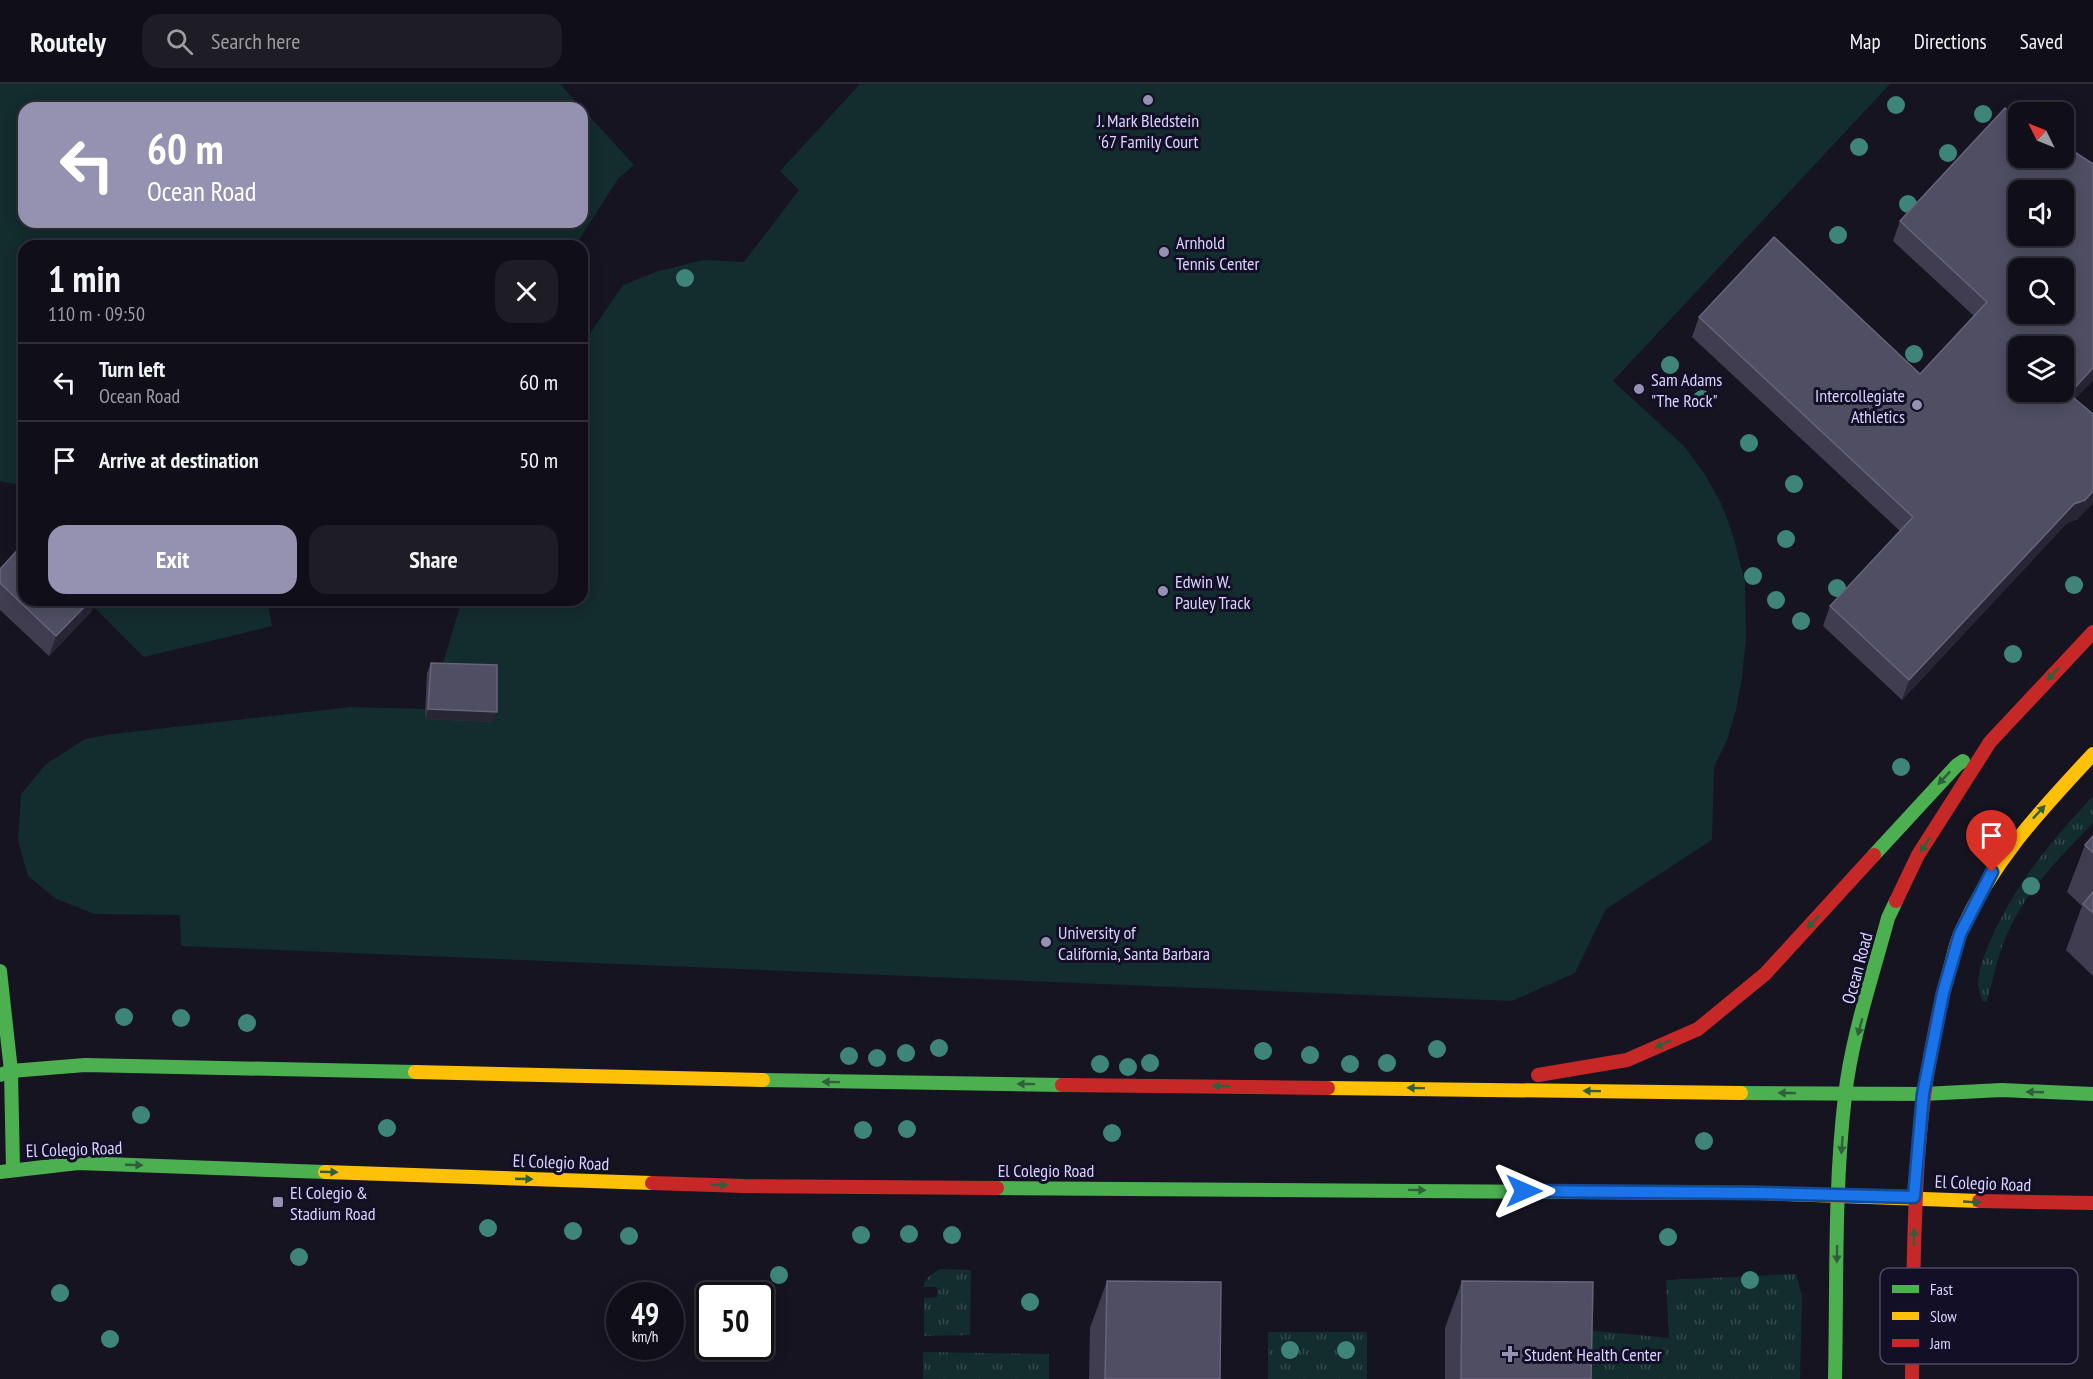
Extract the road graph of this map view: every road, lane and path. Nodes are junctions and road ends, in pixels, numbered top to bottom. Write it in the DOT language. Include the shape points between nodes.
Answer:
graph roads {
  1 [pos="2093,632"];
  2 [pos="1990,742"];
  3 [pos="2093,754"];
  4 [pos="0,971"];
  5 [pos="6,1073"];
  6 [pos="1474,1089"];
  7 [pos="1845,1094"];
  8 [pos="1923,1094"];
  9 [pos="2093,1094"];
  10 [pos="7,1171"];
  11 [pos="1838,1196"];
  12 [pos="1914,1197"];
  13 [pos="2093,1203"];
  14 [pos="1913,1268"];
  15 [pos="1912,1364"];
  16 [pos="1835,1379"];
  17 [pos="1912,1379"];
  1 -- 2 [label="main road, Ocean Road, one-way"];
  2 -- 6 [label="main road, one-way" via="1957,765 1765,974 1698,1029 1627,1060"];
  2 -- 7 [label="main road, Ocean Road, one-way" via="1918,855 1888,918"];
  8 -- 3 [label="main road, one-way" via="1943,993 1960,934 1992,872 2031,820"];
  4 -- 5 [label="main road"];
  6 -- 5 [label="main road, one-way" via="836,1082 85,1065"];
  5 -- 10 [label="main road"];
  7 -- 6 [label="main road, one-way"];
  7 -- 8 [label="main road"];
  7 -- 11 [label="main road, Ocean Road, one-way"];
  9 -- 8 [label="main road, one-way" via="2002,1090"];
  8 -- 12 [label="main road"];
  10 -- 11 [label="main road, El Colegio Road, one-way" via="78,1163 744,1186"];
  11 -- 12 [label="main road, El Colegio Road"];
  11 -- 16 [label="main road, Ocean Road, one-way"];
  12 -- 13 [label="main road, El Colegio Road, one-way"];
  14 -- 12 [label="main road, one-way"];
  17 -- 15 [label="main road, one-way"];
}
